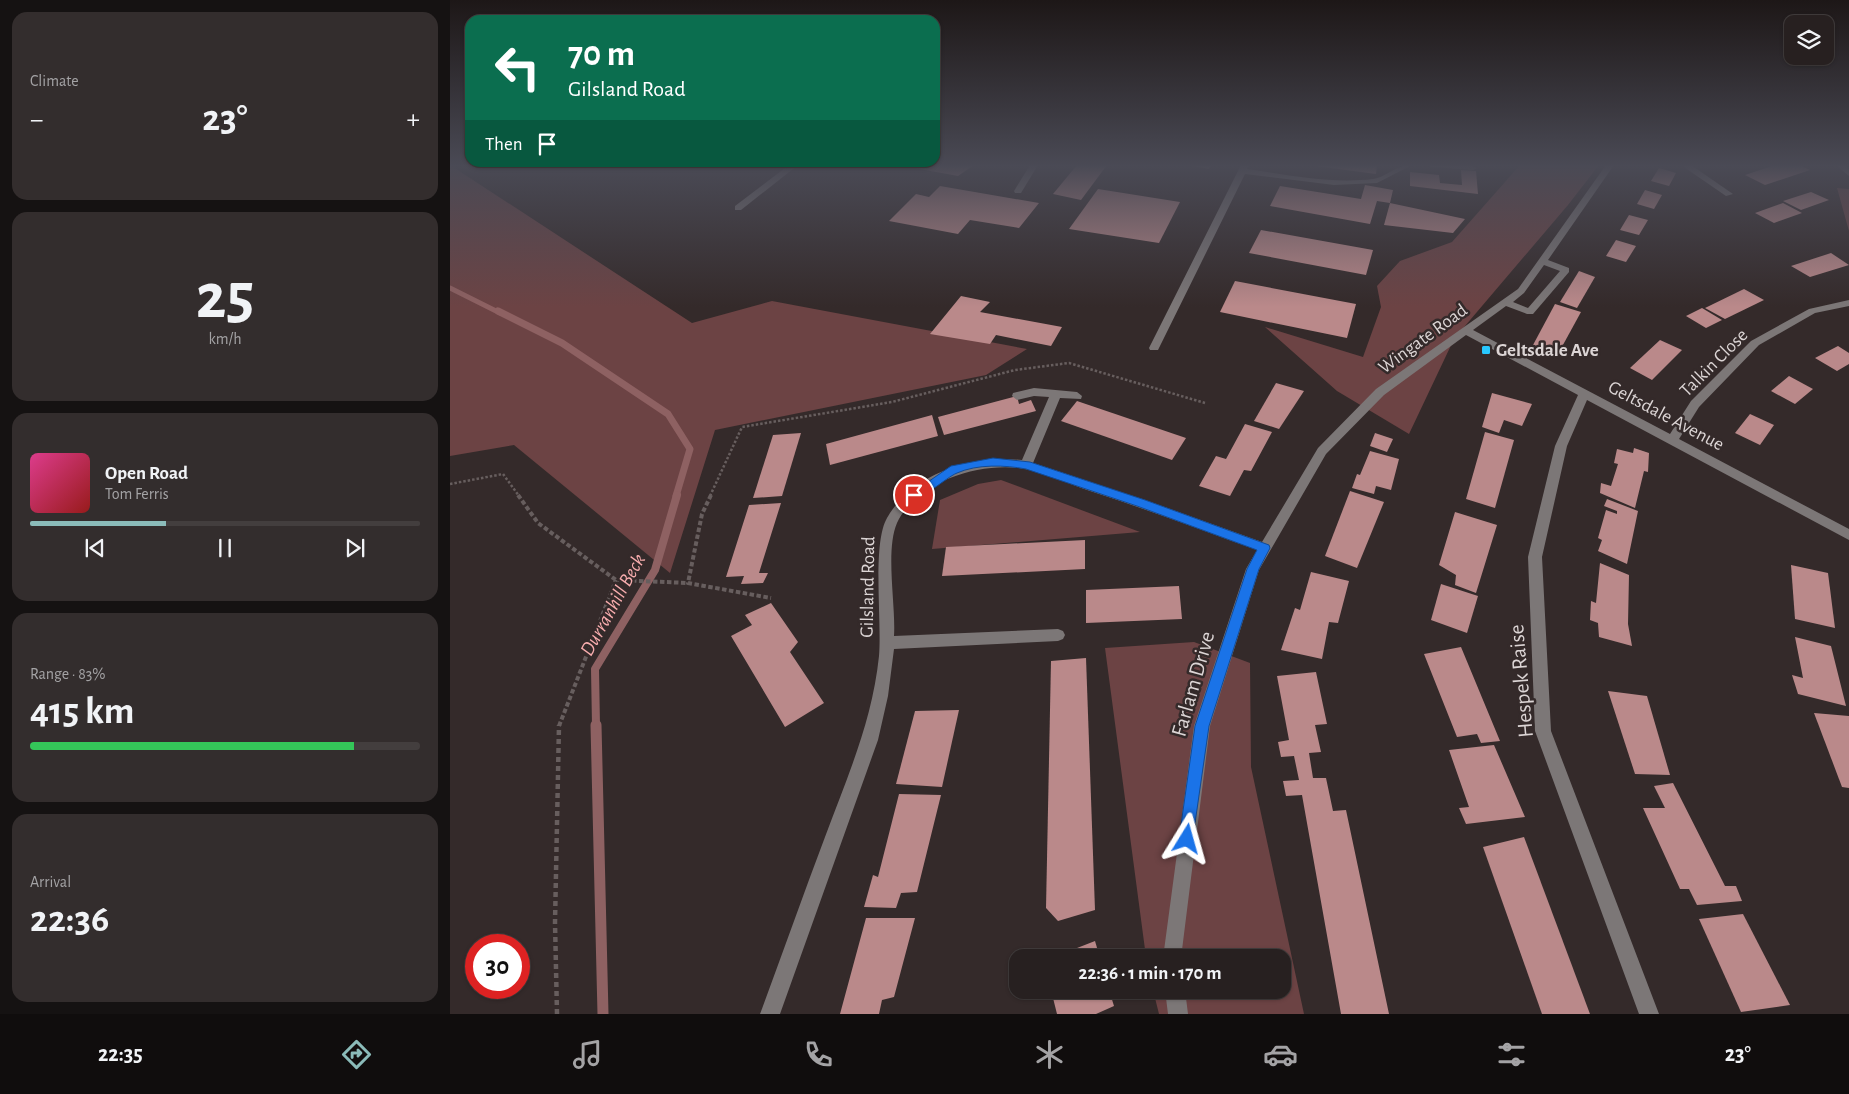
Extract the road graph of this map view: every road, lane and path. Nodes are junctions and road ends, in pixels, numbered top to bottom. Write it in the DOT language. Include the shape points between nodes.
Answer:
graph roads {
  1 [pos="1222,212"];
  2 [pos="1576,212"];
  3 [pos="1542,261"];
  4 [pos="1505,302"];
  5 [pos="1849,302"];
  6 [pos="1465,330"];
  7 [pos="1154,348"];
  8 [pos="1056,394"];
  9 [pos="1584,394"];
  10 [pos="1017,396"];
  11 [pos="1077,396"];
  12 [pos="1205,403"];
  13 [pos="1672,441"];
  14 [pos="1026,465"];
  15 [pos="450,484"];
  16 [pos="1849,535"];
  17 [pos="1264,548"];
  18 [pos="616,580"];
  19 [pos="688,583"];
  20 [pos="771,598"];
  21 [pos="1058,635"];
  22 [pos="887,643"];
  23 [pos="1173,949"];
  24 [pos="1176,999"];
  25 [pos="557,1014"];
  26 [pos="770,1014"];
  27 [pos="1178,1014"];
  28 [pos="1649,1014"];
  1 -- 7 [label="street"];
  2 -- 3 [label="street, Wingate Road"];
  3 -- 4 [label="street, Wingate Road" via="1521,291"];
  3 -- 4 [label="street" via="1566,270 1530,312"];
  4 -- 6 [label="street, Wingate Road"];
  5 -- 13 [label="street, Talkin Close" via="1812,312 1754,343 1695,404"];
  6 -- 9 [label="street, Geltsdale Avenue"];
  6 -- 17 [label="street, Wingate Road" via="1380,392 1322,451"];
  8 -- 10 [label="street" via="1034,392"];
  8 -- 11 [label="street"];
  8 -- 14 [label="street"];
  9 -- 13 [label="street, Geltsdale Avenue"];
  9 -- 28 [label="street, Hespek Raise" via="1562,446 1535,557 1542,731"];
  12 -- 19 [label="path" via="1069,363 1014,370 892,402 742,427 702,514"];
  13 -- 16 [label="street, Geltsdale Avenue"];
  14 -- 17 [label="street, Gilsland Road"];
  14 -- 22 [label="street, Gilsland Road" via="993,462 955,469 903,503 890,523 887,541"];
  15 -- 18 [label="path" via="503,474 538,522"];
  17 -- 23 [label="street, Farlam Drive" via="1253,569 1202,726"];
  18 -- 19 [label="path"];
  18 -- 25 [label="path" via="559,724 555,923"];
  19 -- 20 [label="path"];
  21 -- 22 [label="street"];
  22 -- 26 [label="street, Gilsland Road" via="875,725"];
  24 -- 27 [label="street"];
}
